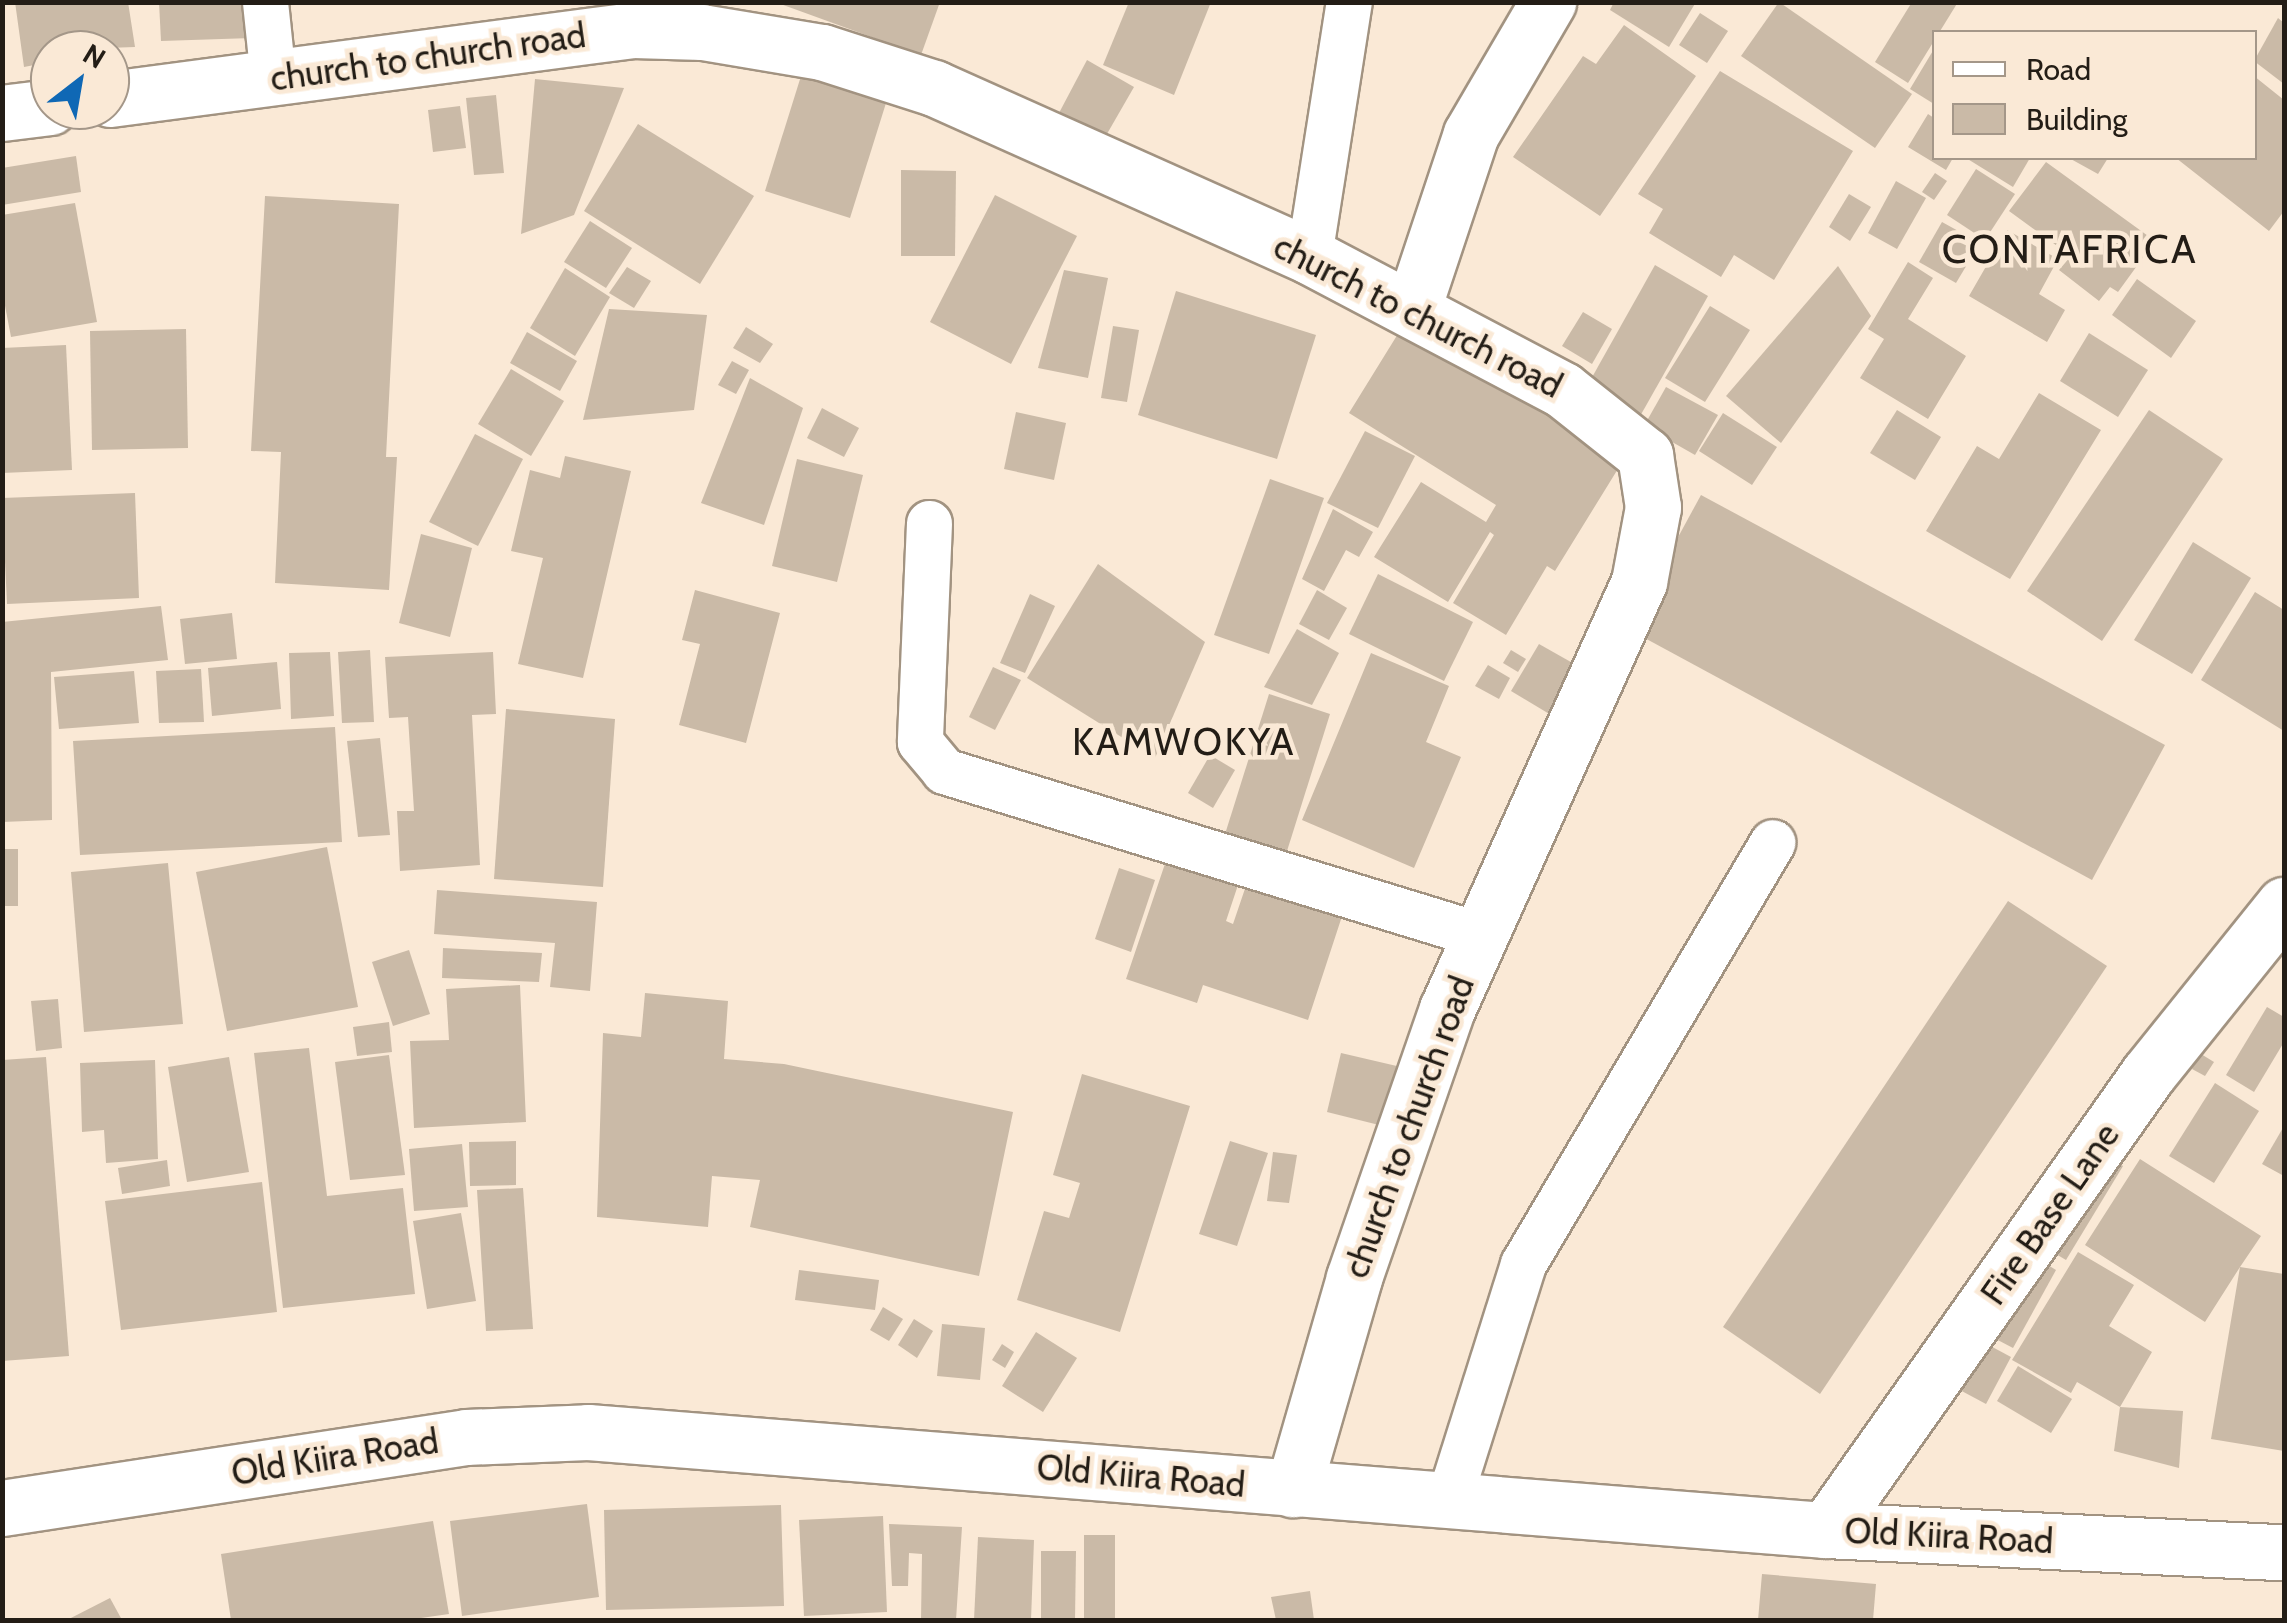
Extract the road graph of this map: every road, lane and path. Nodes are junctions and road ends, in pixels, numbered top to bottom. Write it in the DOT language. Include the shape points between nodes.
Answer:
graph roads {
  1 [pos="265,2"];
  2 [pos="1349,2"];
  3 [pos="1548,2"];
  4 [pos="708,18"];
  5 [pos="274,78"];
  6 [pos="130,96"];
  7 [pos="30,110"];
  8 [pos="2,114"];
  9 [pos="1309,256"];
  10 [pos="1414,308"];
  11 [pos="930,523"];
  12 [pos="1774,842"];
  13 [pos="2284,906"];
  14 [pos="1480,935"];
  15 [pos="1292,1489"];
  16 [pos="1448,1502"];
  17 [pos="2,1508"];
  18 [pos="1826,1530"];
  19 [pos="2284,1552"];
  1 -- 5 [label="lane"];
  2 -- 9 [label="lane"];
  3 -- 10 [label="street" via="1471,134"];
  4 -- 5 [label="street, church to church road"];
  4 -- 9 [label="street, church to church road" via="934,88"];
  5 -- 6 [label="street, church to church road"];
  7 -- 8 [label="street"];
  9 -- 10 [label="street, church to church road"];
  10 -- 14 [label="street, church to church road" via="1613,423 1645,455 1653,481 1640,582"];
  11 -- 14 [label="lane" via="920,742 944,771"];
  12 -- 16 [label="lane" via="1523,1264"];
  13 -- 18 [label="street, Fire Base Lane" via="2148,1074"];
  14 -- 15 [label="street, church to church road" via="1447,1009 1354,1278"];
  15 -- 16 [label="street, Old Kiira Road"];
  15 -- 17 [label="street, Old Kiira Road" via="588,1432 466,1437"];
  16 -- 18 [label="street, Old Kiira Road"];
  18 -- 19 [label="street, Old Kiira Road"];
}
